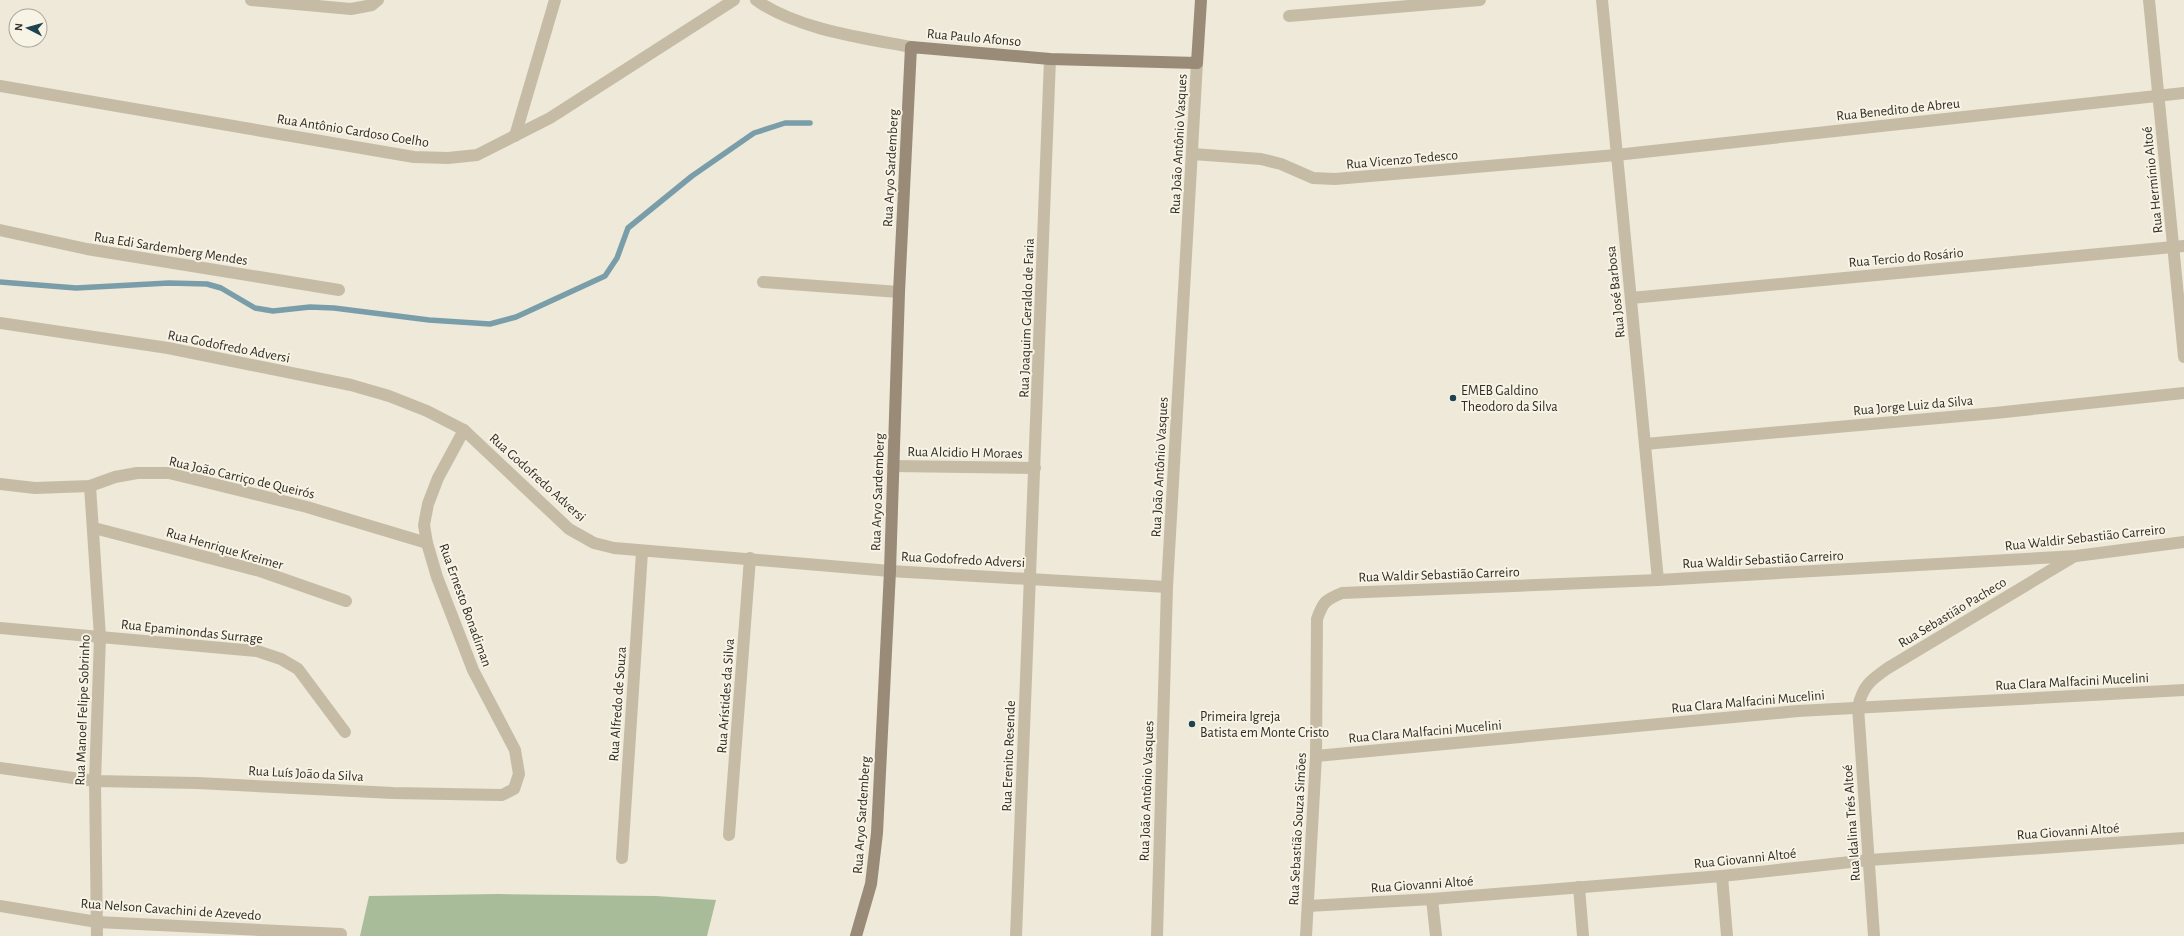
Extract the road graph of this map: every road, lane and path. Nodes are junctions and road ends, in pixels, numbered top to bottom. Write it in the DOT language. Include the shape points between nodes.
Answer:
graph roads {
  1 [pos="378,0"];
  2 [pos="555,0"];
  3 [pos="734,0"];
  4 [pos="756,0"];
  5 [pos="1201,0"];
  6 [pos="1480,0"];
  7 [pos="1602,0"];
  8 [pos="2149,0"];
  9 [pos="255,1"];
  10 [pos="1289,16"];
  11 [pos="911,47"];
  12 [pos="1050,59"];
  13 [pos="1197,63"];
  14 [pos="0,86"];
  15 [pos="2184,93"];
  16 [pos="2158,96"];
  17 [pos="515,136"];
  18 [pos="1193,154"];
  19 [pos="1616,155"];
  20 [pos="0,230"];
  21 [pos="2179,247"];
  22 [pos="763,282"];
  23 [pos="338,290"];
  24 [pos="899,292"];
  25 [pos="1631,298"];
  26 [pos="0,323"];
  27 [pos="2184,356"];
  28 [pos="2184,392"];
  29 [pos="464,430"];
  30 [pos="1645,444"];
  31 [pos="893,466"];
  32 [pos="1035,468"];
  33 [pos="0,484"];
  34 [pos="90,486"];
  35 [pos="94,528"];
  36 [pos="2184,542"];
  37 [pos="427,544"];
  38 [pos="642,552"];
  39 [pos="2076,556"];
  40 [pos="750,558"];
  41 [pos="890,571"];
  42 [pos="1030,578"];
  43 [pos="1658,580"];
  44 [pos="1167,587"];
  45 [pos="1342,593"];
  46 [pos="346,601"];
  47 [pos="0,628"];
  48 [pos="100,637"];
  49 [pos="2184,690"];
  50 [pos="1858,707"];
  51 [pos="345,732"];
  52 [pos="1316,756"];
  53 [pos="0,768"];
  54 [pos="95,782"];
  55 [pos="514,790"];
  56 [pos="729,836"];
  57 [pos="2184,838"];
  58 [pos="622,858"];
  59 [pos="1869,860"];
  60 [pos="1722,876"];
  61 [pos="1579,887"];
  62 [pos="1432,899"];
  63 [pos="0,906"];
  64 [pos="1308,906"];
  65 [pos="97,922"];
  66 [pos="341,934"];
  67 [pos="97,936"];
  68 [pos="856,936"];
  69 [pos="1016,936"];
  70 [pos="1157,936"];
  71 [pos="1306,936"];
  72 [pos="1436,936"];
  73 [pos="1583,936"];
  74 [pos="1727,936"];
  75 [pos="1874,936"];
  1 -- 9 [label="street" via="372,5 351,9"];
  2 -- 17 [label="street"];
  3 -- 17 [label="street, Rua Antônio Cardoso Coelho" via="550,118"];
  4 -- 11 [label="street, Rua Paulo Afonso" via="771,11 794,20"];
  5 -- 13 [label="street, Rua João Antônio Vasques"];
  6 -- 10 [label="street"];
  7 -- 19 [label="street, Rua José Barbosa"];
  8 -- 16 [label="street, Rua Hermínio Altoé"];
  11 -- 12 [label="street, Rua Paulo Afonso"];
  11 -- 24 [label="street, Rua Aryo Sardemberg"];
  12 -- 13 [label="street, Rua Paulo Afonso"];
  12 -- 32 [label="street, Rua Joaquim Geraldo de Faria"];
  13 -- 18 [label="street, Rua João Antônio Vasques"];
  14 -- 17 [label="street, Rua Antônio Cardoso Coelho" via="414,157 448,158 477,155"];
  15 -- 16 [label="street, Rua Benedito de Abreu"];
  16 -- 19 [label="street, Rua Benedito de Abreu"];
  16 -- 21 [label="street, Rua Hermínio Altoé"];
  18 -- 19 [label="street, Rua Vicenzo Tedesco" via="1261,159 1281,164 1313,178 1335,180"];
  18 -- 44 [label="street, Rua João Antônio Vasques"];
  19 -- 25 [label="street, Rua José Barbosa"];
  20 -- 23 [label="street, Rua Edi Sardemberg Mendes" via="87,249"];
  21 -- 25 [label="street, Rua Tercio do Rosário"];
  21 -- 27 [label="street, Rua Hermínio Altoé"];
  22 -- 24 [label="street"];
  24 -- 31 [label="street, Rua Aryo Sardemberg"];
  25 -- 30 [label="street, Rua José Barbosa"];
  26 -- 29 [label="street, Rua Godofredo Adversi" via="168,348 351,385 427,411"];
  28 -- 30 [label="street, Rua Jorge Luiz da Silva"];
  29 -- 37 [label="street, Rua Ernesto Bonadiman" via="438,478 428,504 424,525"];
  29 -- 38 [label="street, Rua Godofredo Adversi" via="569,529 594,543"];
  30 -- 43 [label="street, Rua José Barbosa"];
  31 -- 32 [label="street, Rua Alcidio H Moraes"];
  31 -- 41 [label="street, Rua Aryo Sardemberg"];
  32 -- 42 [label="street, Rua Joaquim Geraldo de Faria"];
  33 -- 34 [label="street, Rua João Carriço de Queirós" via="35,488"];
  34 -- 35 [label="street, Rua Manoel Felipe Sobrinho"];
  34 -- 37 [label="street, Rua João Carriço de Queirós" via="114,477 136,473 169,473 307,506"];
  35 -- 46 [label="street, Rua Henrique Kreimer" via="260,571"];
  35 -- 48 [label="street, Rua Manoel Felipe Sobrinho"];
  36 -- 39 [label="street, Rua Waldir Sebastião Carreiro"];
  37 -- 55 [label="street, Rua Ernesto Bonadiman" via="473,670 515,750 519,774"];
  38 -- 40 [label="street, Rua Godofredo Adversi"];
  38 -- 58 [label="street, Rua Alfredo de Souza"];
  39 -- 43 [label="street, Rua Waldir Sebastião Carreiro"];
  39 -- 50 [label="street, Rua Sebastião Pacheco" via="1888,668 1871,680 1862,692"];
  40 -- 41 [label="street, Rua Godofredo Adversi"];
  40 -- 56 [label="street, Rua Arístides da Silva"];
  41 -- 42 [label="street, Rua Godofredo Adversi"];
  41 -- 68 [label="street, Rua Aryo Sardemberg" via="877,833 871,884"];
  42 -- 44 [label="street, Rua Godofredo Adversi"];
  42 -- 69 [label="street, Rua Erenito Resende"];
  43 -- 45 [label="street, Rua Waldir Sebastião Carreiro"];
  44 -- 70 [label="street, Rua João Antônio Vasques"];
  45 -- 52 [label="street, Rua Sebastião Souza Simões" via="1322,605 1317,619"];
  47 -- 48 [label="street, Rua Epaminondas Surrage"];
  48 -- 51 [label="street, Rua Epaminondas Surrage" via="257,651 281,659 298,669"];
  48 -- 54 [label="street, Rua Manoel Felipe Sobrinho"];
  49 -- 50 [label="street, Rua Clara Malfacini Mucelini"];
  50 -- 52 [label="street, Rua Clara Malfacini Mucelini"];
  50 -- 59 [label="street, Rua Idalina Trés Altoé"];
  52 -- 64 [label="street, Rua Sebastião Souza Simões"];
  53 -- 54 [label="street, Rua Luís João da Silva"];
  54 -- 55 [label="street, Rua Luís João da Silva" via="197,782 393,793 502,795"];
  54 -- 65 [label="street, Rua Manoel Felipe Sobrinho"];
  57 -- 59 [label="street, Rua Giovanni Altoé"];
  59 -- 60 [label="street, Rua Giovanni Altoé"];
  59 -- 75 [label="street, Rua Idalina Trés Altoé"];
  60 -- 61 [label="street, Rua Giovanni Altoé"];
  60 -- 74 [label="street"];
  61 -- 62 [label="street, Rua Giovanni Altoé"];
  61 -- 73 [label="street"];
  62 -- 64 [label="street, Rua Giovanni Altoé"];
  62 -- 72 [label="street"];
  63 -- 65 [label="street, Rua Nelson Cavachini de Azevedo"];
  64 -- 71 [label="street, Rua Sebastião Souza Simões"];
  65 -- 66 [label="street, Rua Nelson Cavachini de Azevedo"];
  65 -- 67 [label="street, Rua Manoel Felipe Sobrinho"];
}
